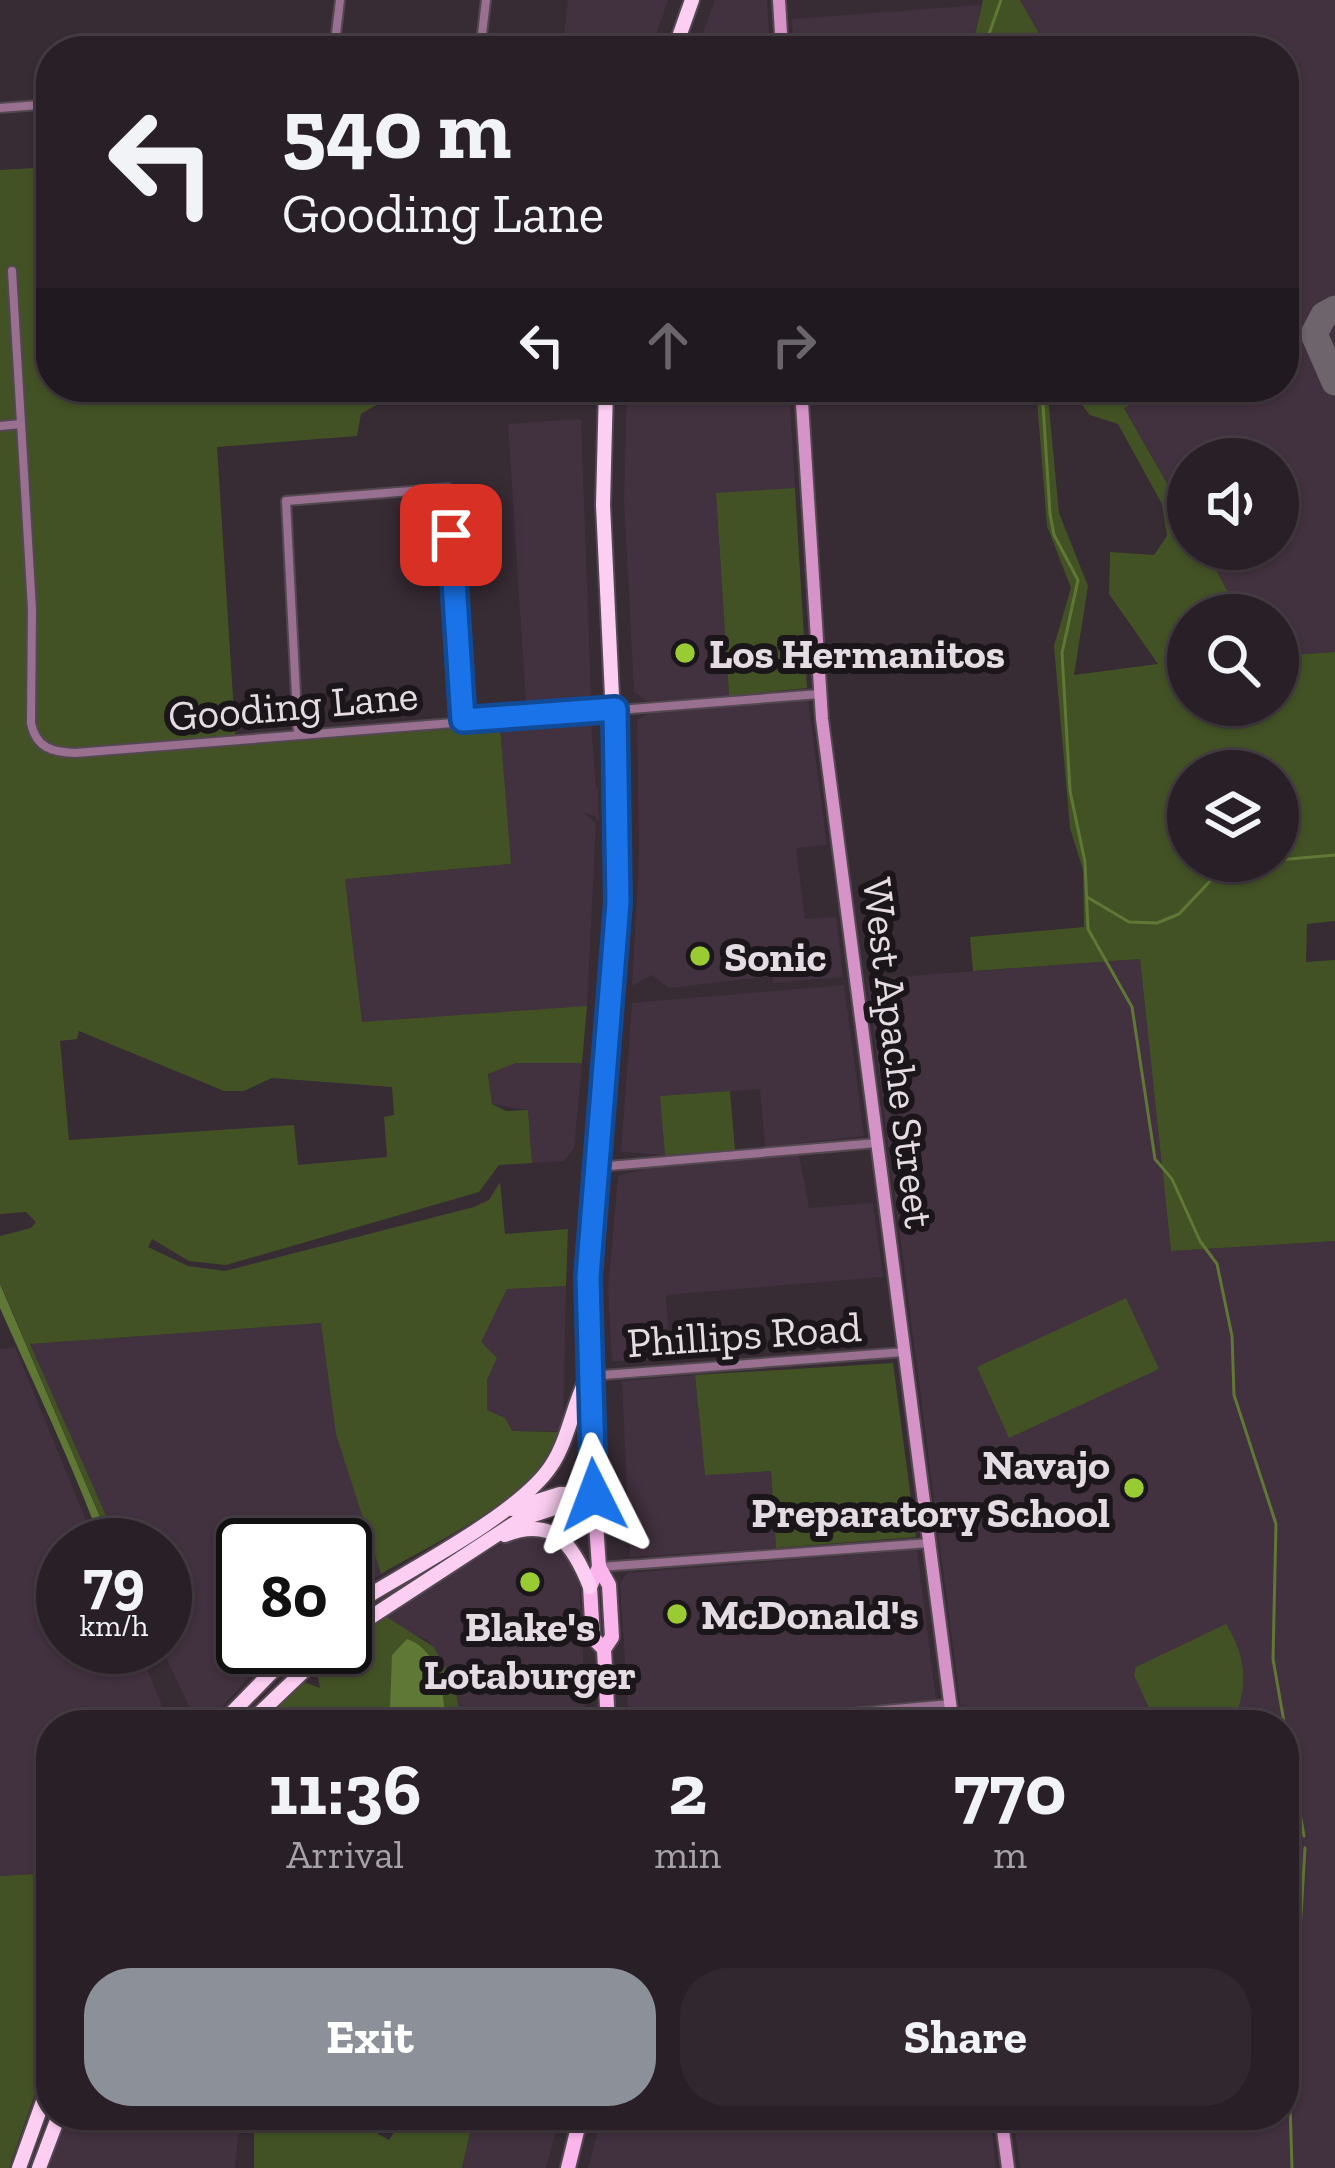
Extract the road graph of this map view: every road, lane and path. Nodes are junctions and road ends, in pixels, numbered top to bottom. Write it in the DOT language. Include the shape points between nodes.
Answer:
graph roads {
  1 [pos="340,0"];
  2 [pos="486,0"];
  3 [pos="692,0"];
  4 [pos="778,0"];
  5 [pos="336,36"];
  6 [pos="482,36"];
  7 [pos="679,36"];
  8 [pos="781,36"];
  9 [pos="36,105"];
  10 [pos="0,108"];
  11 [pos="12,271"];
  12 [pos="606,402"];
  13 [pos="805,402"];
  14 [pos="21,424"];
  15 [pos="0,426"];
  16 [pos="820,694"];
  17 [pos="615,709"];
  18 [pos="463,720"];
  19 [pos="298,734"];
  20 [pos="877,1143"];
  21 [pos="595,1168"];
  22 [pos="904,1352"];
  23 [pos="589,1376"];
  24 [pos="594,1495"];
  25 [pos="473,1528"];
  26 [pos="930,1543"];
  27 [pos="478,1546"];
  28 [pos="598,1567"];
  29 [pos="590,1587"];
  30 [pos="372,1593"];
  31 [pos="372,1616"];
  32 [pos="604,1649"];
  33 [pos="270,1674"];
  34 [pos="301,1674"];
  35 [pos="950,1704"];
  36 [pos="235,1710"];
  37 [pos="263,1710"];
  38 [pos="607,1710"];
  39 [pos="884,1710"];
  40 [pos="951,1710"];
  41 [pos="36,2121"];
  42 [pos="53,2130"];
  43 [pos="577,2130"];
  44 [pos="1003,2130"];
  45 [pos="19,2168"];
  46 [pos="39,2168"];
  47 [pos="568,2168"];
  48 [pos="1008,2168"];
  1 -- 5 [label="street"];
  2 -- 6 [label="street"];
  3 -- 7 [label="highway"];
  4 -- 8 [label="main road"];
  9 -- 10 [label="street"];
  11 -- 14 [label="street"];
  12 -- 17 [label="highway"];
  13 -- 16 [label="main road, West Apache Street"];
  14 -- 15 [label="street"];
  14 -- 19 [label="street, Gooding Lane" via="32,723 48,750"];
  16 -- 17 [label="street, Gooding Lane"];
  16 -- 20 [label="main road, West Apache Street"];
  17 -- 18 [label="street, Gooding Lane"];
  17 -- 21 [label="highway" via="618,903"];
  18 -- 19 [label="street, Gooding Lane"];
  18 -- 19 [label="street" via="448,488 286,501"];
  20 -- 21 [label="street"];
  20 -- 22 [label="main road, West Apache Street"];
  21 -- 23 [label="highway"];
  22 -- 23 [label="street, Phillips Road"];
  22 -- 26 [label="main road, West Apache Street"];
  23 -- 24 [label="highway"];
  23 -- 25 [label="highway" via="544,1476"];
  24 -- 25 [label="highway" via="549,1496"];
  24 -- 27 [label="highway" via="521,1520"];
  24 -- 28 [label="main road"];
  25 -- 30 [label="highway"];
  26 -- 28 [label="street"];
  26 -- 35 [label="main road, West Apache Street"];
  27 -- 29 [label="highway" via="550,1529 571,1545"];
  27 -- 31 [label="highway"];
  28 -- 29 [label="main road"];
  28 -- 32 [label="main road" via="609,1585 612,1637"];
  29 -- 32 [label="main road" via="593,1638"];
  32 -- 38 [label="main road"];
  33 -- 36 [label="highway"];
  34 -- 37 [label="highway"];
  35 -- 39 [label="street"];
  35 -- 40 [label="main road, West Apache Street"];
  41 -- 45 [label="highway"];
  42 -- 46 [label="highway"];
  43 -- 47 [label="main road"];
  44 -- 48 [label="main road"];
}
